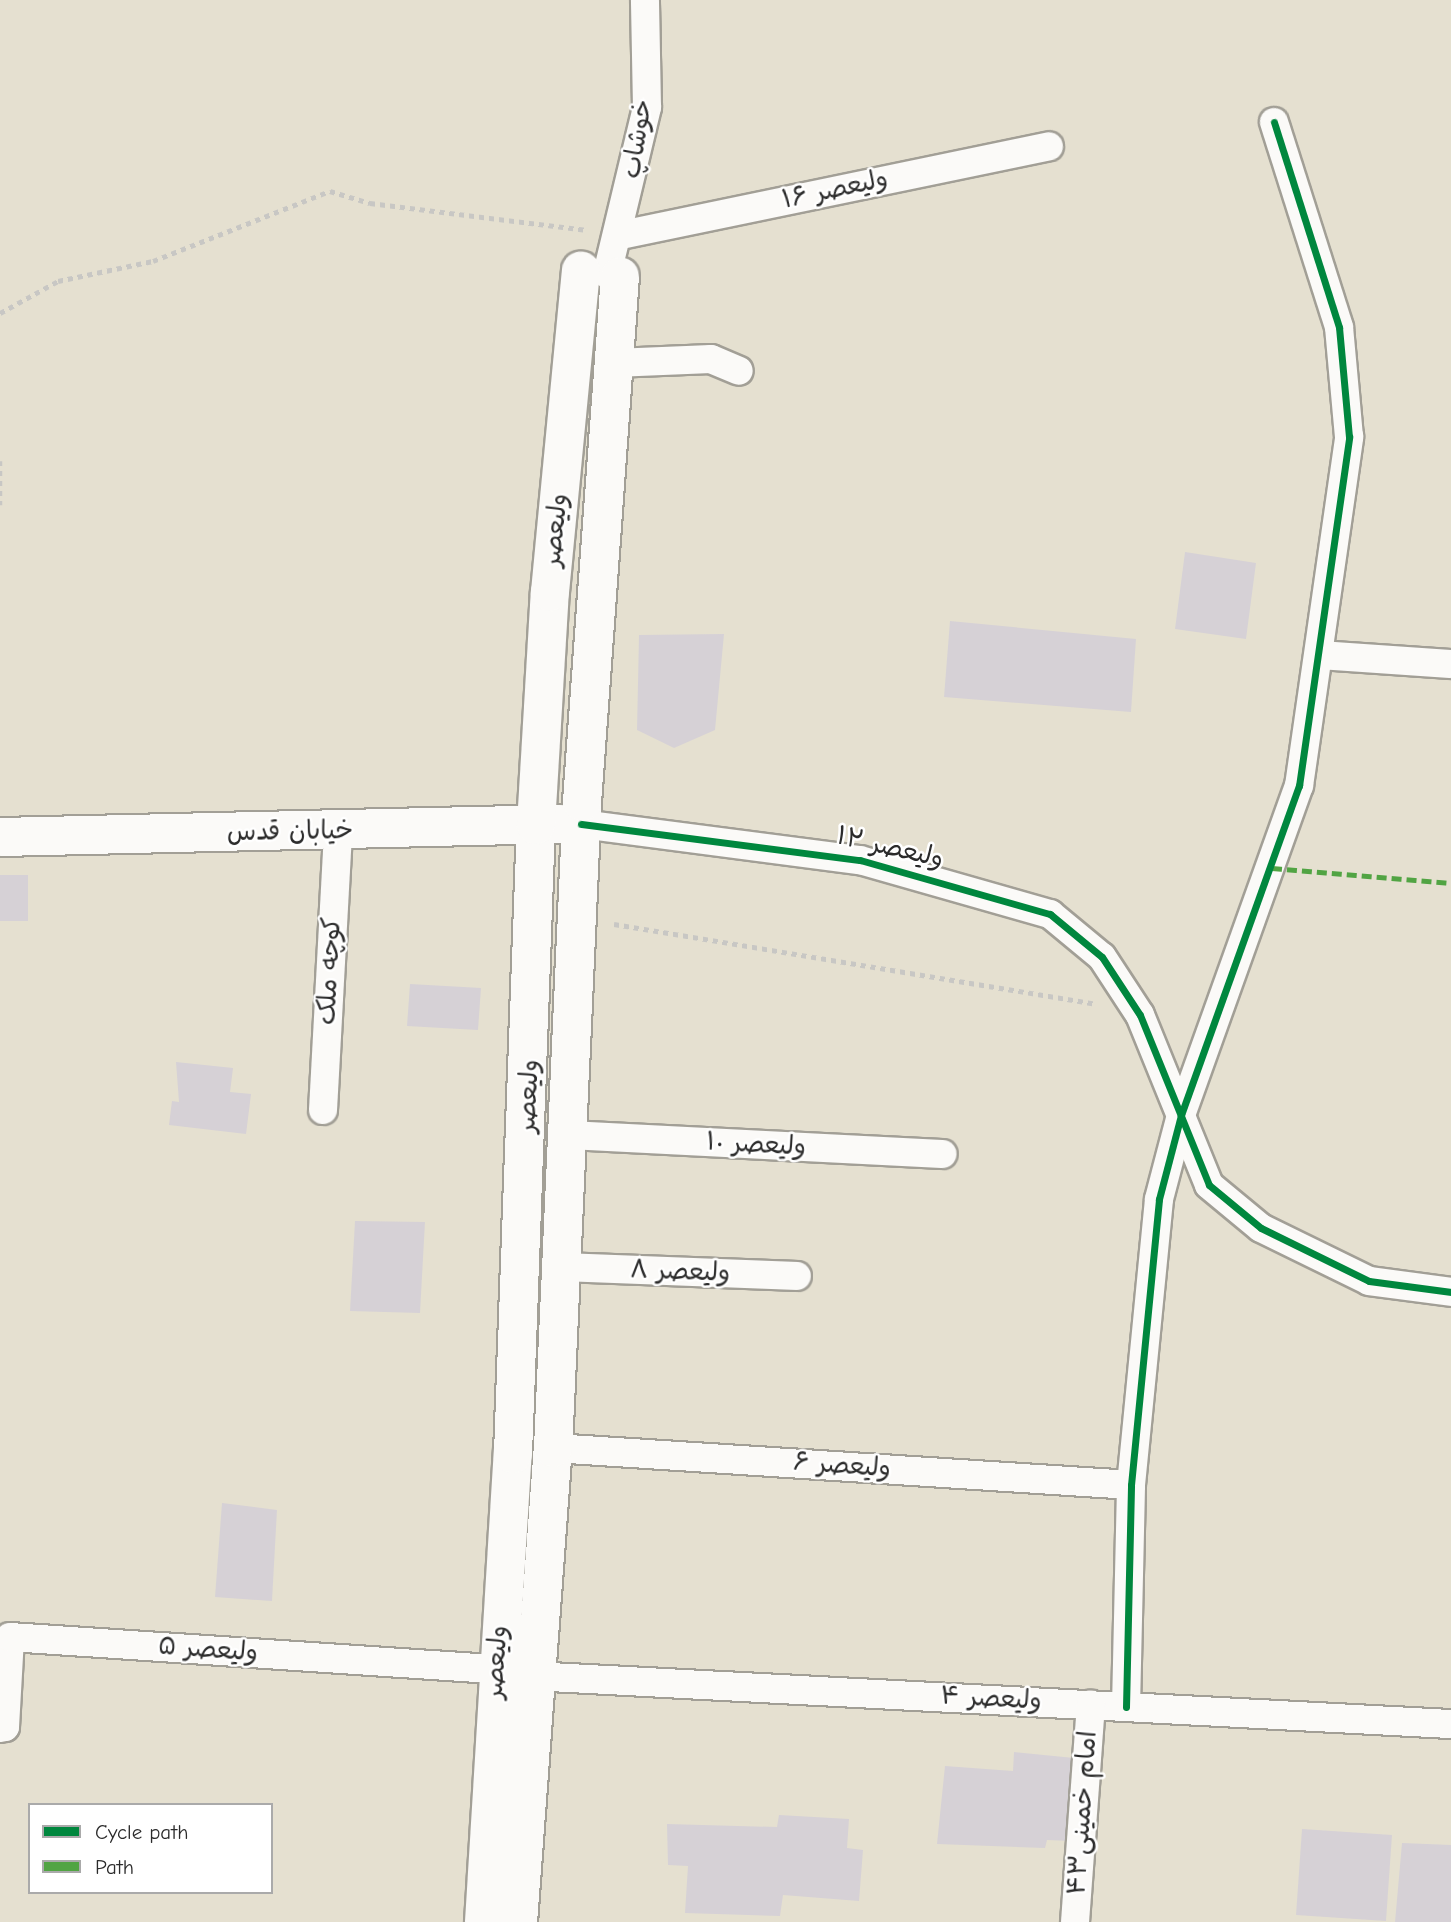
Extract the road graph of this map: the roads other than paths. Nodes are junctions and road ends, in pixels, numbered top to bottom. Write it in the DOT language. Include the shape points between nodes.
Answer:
graph roads {
  1 [pos="645,0"];
  2 [pos="1274,122"];
  3 [pos="1049,146"];
  4 [pos="621,235"];
  5 [pos="603,273"];
  6 [pos="614,363"];
  7 [pos="739,371"];
  8 [pos="1319,655"];
  9 [pos="1451,664"];
  10 [pos="580,824"];
  11 [pos="536,825"];
  12 [pos="338,831"];
  13 [pos="0,837"];
  14 [pos="323,1110"];
  15 [pos="1181,1115"];
  16 [pos="568,1135"];
  17 [pos="943,1154"];
  18 [pos="562,1267"];
  19 [pos="797,1276"];
  20 [pos="1451,1292"];
  21 [pos="553,1448"];
  22 [pos="1130,1485"];
  23 [pos="514,1672"];
  24 [pos="1091,1705"];
  25 [pos="1126,1707"];
  26 [pos="1451,1724"];
  27 [pos="2,1728"];
  28 [pos="484,1922"];
  29 [pos="518,1922"];
  30 [pos="1075,1922"];
  1 -- 4 [label="street, خوشاپ" via="647,107"];
  2 -- 8 [label="street" via="1339,327 1349,437"];
  3 -- 4 [label="street, ولیعصر ۱۶"];
  4 -- 5 [label="street, خوشاپ"];
  5 -- 6 [label="main road, ولیعصر"];
  5 -- 11 [label="main road, ولیعصر" via="550,592"];
  6 -- 7 [label="street" via="711,359"];
  6 -- 10 [label="main road, ولیعصر"];
  8 -- 9 [label="street"];
  8 -- 15 [label="street" via="1299,786"];
  10 -- 11 [label="main road, خیابان قدس"];
  10 -- 15 [label="street, ولیعصر ۱۲" via="860,860 995,894 1050,914 1102,957 1140,1015"];
  10 -- 16 [label="main road, ولیعصر"];
  11 -- 12 [label="main road, خیابان قدس"];
  11 -- 23 [label="main road, ولیعصر" via="513,1454"];
  12 -- 13 [label="main road, خیابان قدس"];
  12 -- 14 [label="street, کوچه ملک"];
  15 -- 20 [label="street, ولیعصر ۱۲" via="1209,1185 1261,1228 1369,1281"];
  15 -- 22 [label="street" via="1159,1199"];
  16 -- 17 [label="street, ولیعصر ۱۰"];
  16 -- 18 [label="main road, ولیعصر"];
  18 -- 19 [label="street, ولیعصر ۸"];
  18 -- 21 [label="main road, ولیعصر"];
  21 -- 22 [label="street, ولیعصر ۶"];
  21 -- 23 [label="main road, ولیعصر"];
  22 -- 25 [label="street"];
  23 -- 24 [label="street, ولیعصر ۴"];
  23 -- 27 [label="street, ولیعصر ۵" via="10,1637"];
  23 -- 28 [label="main road, ولیعصر"];
  23 -- 29 [label="main road, ولیعصر"];
  24 -- 25 [label="street, ولیعصر ۴"];
  24 -- 30 [label="street, امام خمینی۴۳"];
  25 -- 26 [label="street, ولیعصر ۴"];
}
